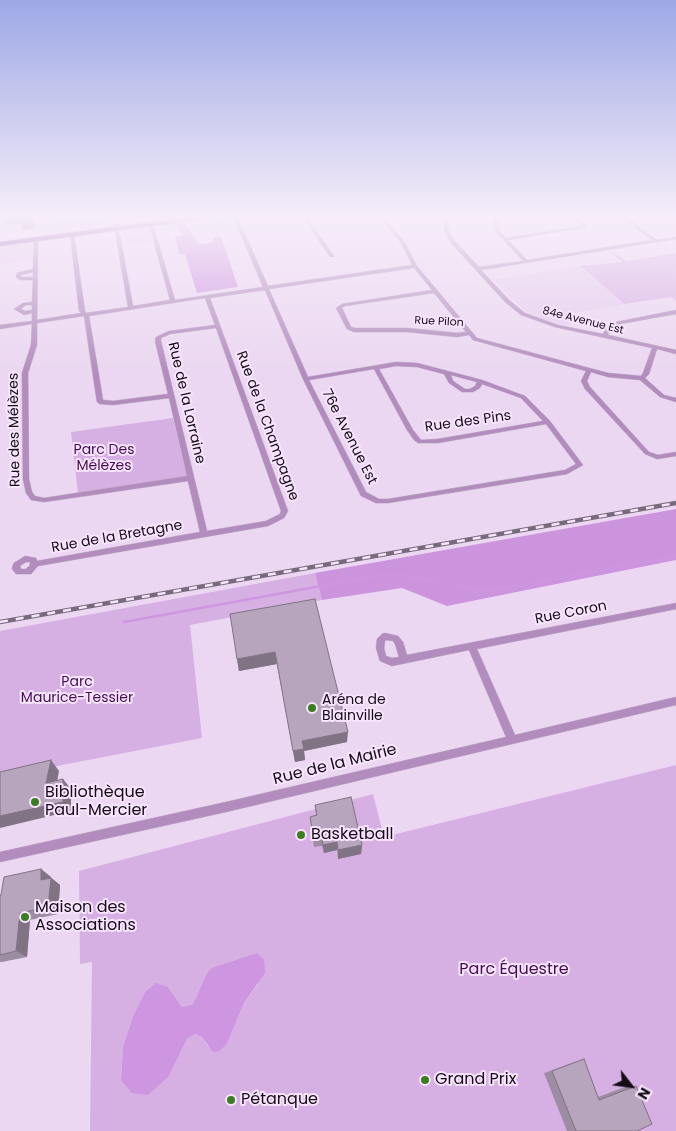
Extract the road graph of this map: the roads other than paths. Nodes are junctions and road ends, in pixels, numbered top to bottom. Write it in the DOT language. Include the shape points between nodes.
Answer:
graph roads {
  1 [pos="77,269"];
  2 [pos="124,269"];
  3 [pos="164,269"];
  4 [pos="257,269"];
  5 [pos="396,269"];
  6 [pos="417,269"];
  7 [pos="478,269"];
  8 [pos="34,270"];
  9 [pos="35,278"];
  10 [pos="266,288"];
  11 [pos="435,291"];
  12 [pos="207,296"];
  13 [pos="173,301"];
  14 [pos="34,303"];
  15 [pos="131,307"];
  16 [pos="34,312"];
  17 [pos="676,312"];
  18 [pos="84,314"];
  19 [pos="34,322"];
  20 [pos="218,326"];
  21 [pos="0,327"];
  22 [pos="469,333"];
  23 [pos="604,337"];
  24 [pos="654,349"];
  25 [pos="676,352"];
  26 [pos="375,367"];
  27 [pos="588,370"];
  28 [pos="447,373"];
  29 [pos="642,378"];
  30 [pos="306,379"];
  31 [pos="480,381"];
  32 [pos="170,396"];
  33 [pos="676,400"];
  34 [pos="548,422"];
  35 [pos="676,454"];
  36 [pos="190,478"];
  37 [pos="204,534"];
  38 [pos="35,564"];
  39 [pos="676,606"];
  40 [pos="472,648"];
  41 [pos="404,660"];
  42 [pos="676,701"];
  43 [pos="512,739"];
  44 [pos="0,857"];
  1 -- 18 [label="street"];
  2 -- 15 [label="street"];
  3 -- 13 [label="street"];
  4 -- 10 [label="street, 76e Avenue Est"];
  5 -- 10 [label="street"];
  6 -- 11 [label="street"];
  7 -- 23 [label="street, 84e Avenue Est" via="525,315"];
  8 -- 9 [label="street"];
  8 -- 9 [label="street" via="18,277 20,280"];
  9 -- 14 [label="street"];
  10 -- 12 [label="street"];
  10 -- 30 [label="street, 76e Avenue Est"];
  11 -- 22 [label="street"];
  11 -- 22 [label="street, Rue Pilon" via="339,308 349,328 354,330"];
  12 -- 13 [label="street"];
  12 -- 20 [label="street, Rue de la Champagne"];
  13 -- 15 [label="street"];
  14 -- 16 [label="street"];
  14 -- 16 [label="street" via="17,309 24,313"];
  15 -- 18 [label="street"];
  16 -- 19 [label="street"];
  17 -- 23 [label="street" via="618,323 609,328"];
  18 -- 19 [label="street"];
  18 -- 32 [label="street" via="100,402"];
  19 -- 21 [label="street"];
  19 -- 36 [label="street, Rue des Mélèzes" via="34,345 25,373 28,494 44,500"];
  20 -- 32 [label="street, Rue de la Lorraine" via="159,337"];
  20 -- 37 [label="street, Rue de la Champagne" via="285,512 268,523"];
  22 -- 27 [label="street, Rue Pilon" via="481,341"];
  23 -- 24 [label="street, 84e Avenue Est"];
  24 -- 25 [label="street, 84e Avenue Est"];
  24 -- 29 [label="street"];
  26 -- 28 [label="street" via="417,365"];
  26 -- 30 [label="street"];
  26 -- 34 [label="street, Rue des Pins" via="420,442"];
  27 -- 29 [label="street, Rue Pilon"];
  27 -- 35 [label="street" via="584,381 587,388 647,453 657,457"];
  28 -- 31 [label="street"];
  28 -- 31 [label="street" via="451,382 464,391 478,387"];
  29 -- 33 [label="street" via="662,396"];
  30 -- 34 [label="street, 76e Avenue Est" via="357,484 363,494 378,501 567,472 580,465"];
  31 -- 34 [label="street" via="523,397"];
  32 -- 36 [label="street, Rue de la Lorraine"];
  36 -- 37 [label="street, Rue de la Lorraine"];
  37 -- 38 [label="street, Rue de la Bretagne"];
  39 -- 40 [label="street, Rue Coron"];
  40 -- 41 [label="street, Rue Coron"];
  40 -- 43 [label="street"];
  42 -- 43 [label="street, Rue de la Mairie"];
  43 -- 44 [label="street, Rue de la Mairie"];
}
